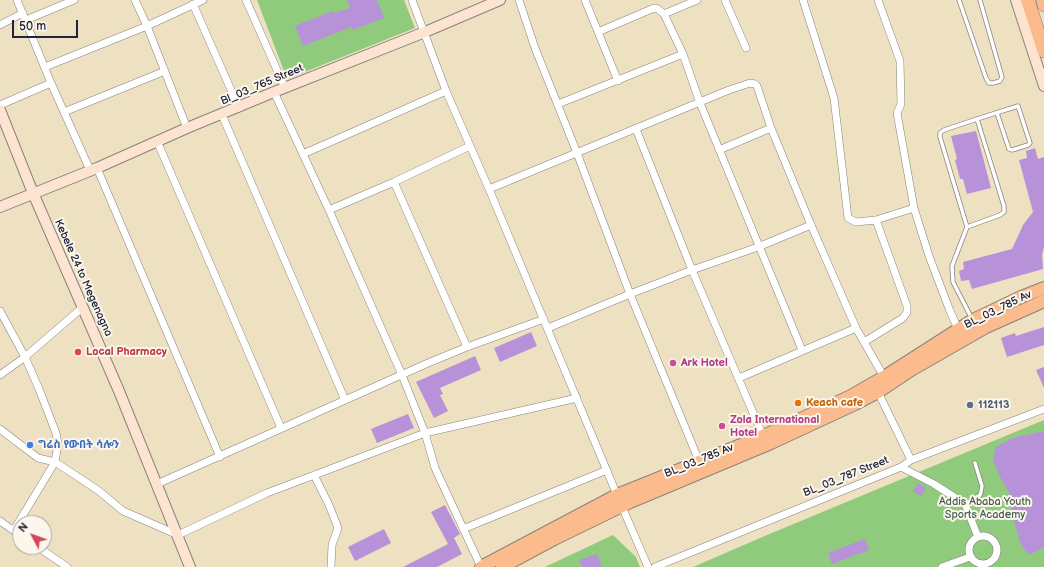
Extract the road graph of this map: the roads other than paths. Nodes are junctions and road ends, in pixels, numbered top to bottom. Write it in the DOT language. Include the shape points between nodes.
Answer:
graph roads {
  1 [pos="17,0"];
  2 [pos="74,0"];
  3 [pos="135,0"];
  4 [pos="203,0"];
  5 [pos="246,0"];
  6 [pos="412,0"];
  7 [pos="500,0"];
  8 [pos="519,0"];
  9 [pos="585,0"];
  10 [pos="697,0"];
  11 [pos="725,0"];
  12 [pos="803,0"];
  13 [pos="878,0"];
  14 [pos="959,0"];
  15 [pos="980,0"];
  16 [pos="1016,0"];
  17 [pos="1028,0"];
  18 [pos="1042,0"];
  19 [pos="486,2"];
  20 [pos="194,4"];
  21 [pos="1044,5"];
  22 [pos="23,13"];
  23 [pos="664,14"];
  24 [pos="26,20"];
  25 [pos="0,25"];
  26 [pos="147,26"];
  27 [pos="425,32"];
  28 [pos="598,32"];
  29 [pos="746,48"];
  30 [pos="1044,51"];
  31 [pos="683,54"];
  32 [pos="44,67"];
  33 [pos="165,71"];
  34 [pos="618,81"];
  35 [pos="50,83"];
  36 [pos="1044,86"];
  37 [pos="285,88"];
  38 [pos="274,92"];
  39 [pos="446,92"];
  40 [pos="700,103"];
  41 [pos="558,104"];
  42 [pos="0,105"];
  43 [pos="239,108"];
  44 [pos="0,110"];
  45 [pos="64,112"];
  46 [pos="997,113"];
  47 [pos="222,115"];
  48 [pos="977,119"];
  49 [pos="187,128"];
  50 [pos="771,128"];
  51 [pos="636,129"];
  52 [pos="157,141"];
  53 [pos="470,146"];
  54 [pos="719,150"];
  55 [pos="577,153"];
  56 [pos="303,154"];
  57 [pos="93,169"];
  58 [pos="394,182"];
  59 [pos="489,189"];
  60 [pos="33,193"];
  61 [pos="0,206"];
  62 [pos="914,208"];
  63 [pos="329,210"];
  64 [pos="876,220"];
  65 [pos="811,225"];
  66 [pos="967,227"];
  67 [pos="758,247"];
  68 [pos="692,270"];
  69 [pos="1044,288"];
  70 [pos="630,294"];
  71 [pos="1044,301"];
  72 [pos="83,307"];
  73 [pos="0,311"];
  74 [pos="544,319"];
  75 [pos="973,320"];
  76 [pos="548,328"];
  77 [pos="856,328"];
  78 [pos="958,329"];
  79 [pos="864,342"];
  80 [pos="467,347"];
  81 [pos="802,350"];
  82 [pos="25,357"];
  83 [pos="0,375"];
  84 [pos="402,375"];
  85 [pos="884,377"];
  86 [pos="739,378"];
  87 [pos="878,392"];
  88 [pos="577,398"];
  89 [pos="345,400"];
  90 [pos="1044,409"];
  91 [pos="281,428"];
  92 [pos="0,429"];
  93 [pos="425,433"];
  94 [pos="763,436"];
  95 [pos="220,457"];
  96 [pos="911,460"];
  97 [pos="699,461"];
  98 [pos="55,462"];
  99 [pos="975,463"];
  100 [pos="901,467"];
  101 [pos="607,470"];
  102 [pos="314,475"];
  103 [pos="157,484"];
  104 [pos="619,500"];
  105 [pos="965,504"];
  106 [pos="27,515"];
  107 [pos="0,521"];
  108 [pos="12,529"];
  109 [pos="463,529"];
  110 [pos="178,535"];
  111 [pos="978,536"];
  112 [pos="50,555"];
  113 [pos="970,556"];
  114 [pos="989,565"];
  115 [pos="67,567"];
  116 [pos="190,567"];
  117 [pos="331,567"];
  118 [pos="481,567"];
  119 [pos="502,567"];
  120 [pos="648,567"];
  121 [pos="656,567"];
  122 [pos="942,567"];
  1 -- 22 [label="street"];
  2 -- 24 [label="street"];
  3 -- 26 [label="street"];
  4 -- 20 [label="street"];
  5 -- 37 [label="street"];
  6 -- 27 [label="street"];
  7 -- 19 [label="street, Bl_03_765 Street"];
  8 -- 41 [label="street"];
  9 -- 28 [label="street"];
  10 -- 23 [label="street"];
  11 -- 29 [label="street"];
  12 -- 64 [label="street" via="834,98 848,218 856,222"];
  13 -- 62 [label="street" via="900,61 901,104 897,112"];
  14 -- 15 [label="lane" via="986,78 989,83 993,83 1000,81 1002,77"];
  16 -- 36 [label="street"];
  17 -- 30 [label="highway"];
  18 -- 21 [label="highway"];
  19 -- 27 [label="street, Bl_03_765 Street"];
  20 -- 26 [label="street"];
  20 -- 43 [label="street"];
  22 -- 24 [label="street"];
  22 -- 25 [label="street"];
  23 -- 28 [label="street" via="654,8"];
  23 -- 31 [label="street"];
  24 -- 32 [label="street"];
  26 -- 32 [label="street"];
  26 -- 33 [label="street"];
  27 -- 37 [label="street, Bl_03_765 Street"];
  27 -- 39 [label="street"];
  28 -- 34 [label="street"];
  31 -- 34 [label="street"];
  31 -- 40 [label="street"];
  32 -- 35 [label="street"];
  33 -- 45 [label="street"];
  33 -- 49 [label="street"];
  34 -- 41 [label="street"];
  35 -- 42 [label="street"];
  35 -- 45 [label="street"];
  37 -- 38 [label="street, Bl_03_765 Street"];
  38 -- 43 [label="street, Bl_03_765 Street"];
  38 -- 56 [label="street"];
  39 -- 53 [label="street"];
  39 -- 56 [label="street"];
  40 -- 50 [label="street" via="753,83 757,86"];
  40 -- 51 [label="street"];
  40 -- 54 [label="street"];
  41 -- 55 [label="street"];
  43 -- 47 [label="street, Bl_03_765 Street"];
  44 -- 60 [label="street, Kebele 24 to Megenagna"];
  45 -- 57 [label="street"];
  46 -- 46 [label="lane" via="1009,149 1030,143 1018,106"];
  46 -- 48 [label="lane"];
  47 -- 49 [label="street, Bl_03_765 Street"];
  47 -- 89 [label="street"];
  48 -- 66 [label="lane" via="1004,212"];
  48 -- 66 [label="lane" via="940,133"];
  49 -- 52 [label="street, Bl_03_765 Street"];
  50 -- 54 [label="street"];
  50 -- 65 [label="street"];
  51 -- 55 [label="street"];
  51 -- 68 [label="street"];
  52 -- 57 [label="street, Bl_03_765 Street"];
  52 -- 91 [label="street"];
  53 -- 58 [label="street"];
  53 -- 59 [label="street"];
  54 -- 67 [label="street"];
  55 -- 59 [label="street"];
  55 -- 70 [label="street"];
  56 -- 63 [label="street"];
  57 -- 60 [label="street, Bl_03_765 Street"];
  57 -- 95 [label="street"];
  58 -- 63 [label="street"];
  58 -- 80 [label="street"];
  59 -- 74 [label="street"];
  60 -- 61 [label="street, Bl_03_765 Street"];
  60 -- 72 [label="street, Kebele 24 to Megenagna"];
  62 -- 64 [label="street"];
  62 -- 78 [label="street" via="929,256"];
  63 -- 84 [label="street"];
  64 -- 79 [label="street" via="907,312 903,318"];
  65 -- 67 [label="street"];
  65 -- 77 [label="street"];
  66 -- 75 [label="lane" via="952,266 954,282"];
  67 -- 68 [label="street"];
  67 -- 81 [label="street"];
  68 -- 70 [label="street"];
  68 -- 86 [label="street"];
  69 -- 75 [label="main road, BL_03_785 Av"];
  70 -- 76 [label="street"];
  70 -- 97 [label="street"];
  71 -- 87 [label="main road, BL_03_785 Av" via="986,327"];
  72 -- 82 [label="street"];
  72 -- 103 [label="street, Kebele 24 to Megenagna"];
  73 -- 82 [label="street"];
  74 -- 76 [label="street"];
  74 -- 80 [label="street"];
  75 -- 78 [label="main road, BL_03_785 Av"];
  76 -- 88 [label="street"];
  77 -- 79 [label="street"];
  77 -- 81 [label="street"];
  78 -- 85 [label="main road, BL_03_785 Av"];
  79 -- 85 [label="street"];
  80 -- 84 [label="street"];
  81 -- 86 [label="street"];
  82 -- 83 [label="street"];
  82 -- 98 [label="street" via="56,433 58,444"];
  84 -- 89 [label="street"];
  84 -- 93 [label="street"];
  85 -- 94 [label="main road, BL_03_785 Av" via="851,396"];
  86 -- 94 [label="street"];
  87 -- 96 [label="street"];
  87 -- 104 [label="main road, BL_03_785 Av" via="771,443"];
  88 -- 93 [label="street"];
  88 -- 101 [label="street"];
  89 -- 91 [label="street"];
  90 -- 96 [label="street, BL_03_787 Street"];
  91 -- 95 [label="street"];
  92 -- 98 [label="street" via="38,458"];
  93 -- 102 [label="street"];
  93 -- 109 [label="street" via="436,468"];
  94 -- 97 [label="main road, BL_03_785 Av"];
  95 -- 103 [label="street"];
  96 -- 100 [label="street, BL_03_787 Street"];
  97 -- 104 [label="main road, BL_03_785 Av"];
  98 -- 106 [label="street"];
  98 -- 110 [label="street" via="99,490 123,511"];
  99 -- 105 [label="lane" via="982,492"];
  100 -- 105 [label="street"];
  100 -- 121 [label="street, BL_03_787 Street"];
  101 -- 104 [label="street"];
  101 -- 109 [label="street"];
  102 -- 110 [label="street" via="267,493"];
  102 -- 117 [label="street" via="338,528 332,545"];
  103 -- 110 [label="street, Kebele 24 to Megenagna"];
  104 -- 118 [label="main road, BL_03_785 Av"];
  104 -- 119 [label="main road, BL_03_785 Av"];
  104 -- 120 [label="street"];
  105 -- 111 [label="street"];
  107 -- 108 [label="street"];
  109 -- 118 [label="street"];
  110 -- 116 [label="street, Kebele 24 to Megenagna"];
  111 -- 113 [label="street" via="969,545"];
  111 -- 114 [label="street" via="988,536 997,547 996,557"];
  112 -- 115 [label="street"];
  113 -- 114 [label="street" via="976,563"];
  113 -- 122 [label="street"];
}
